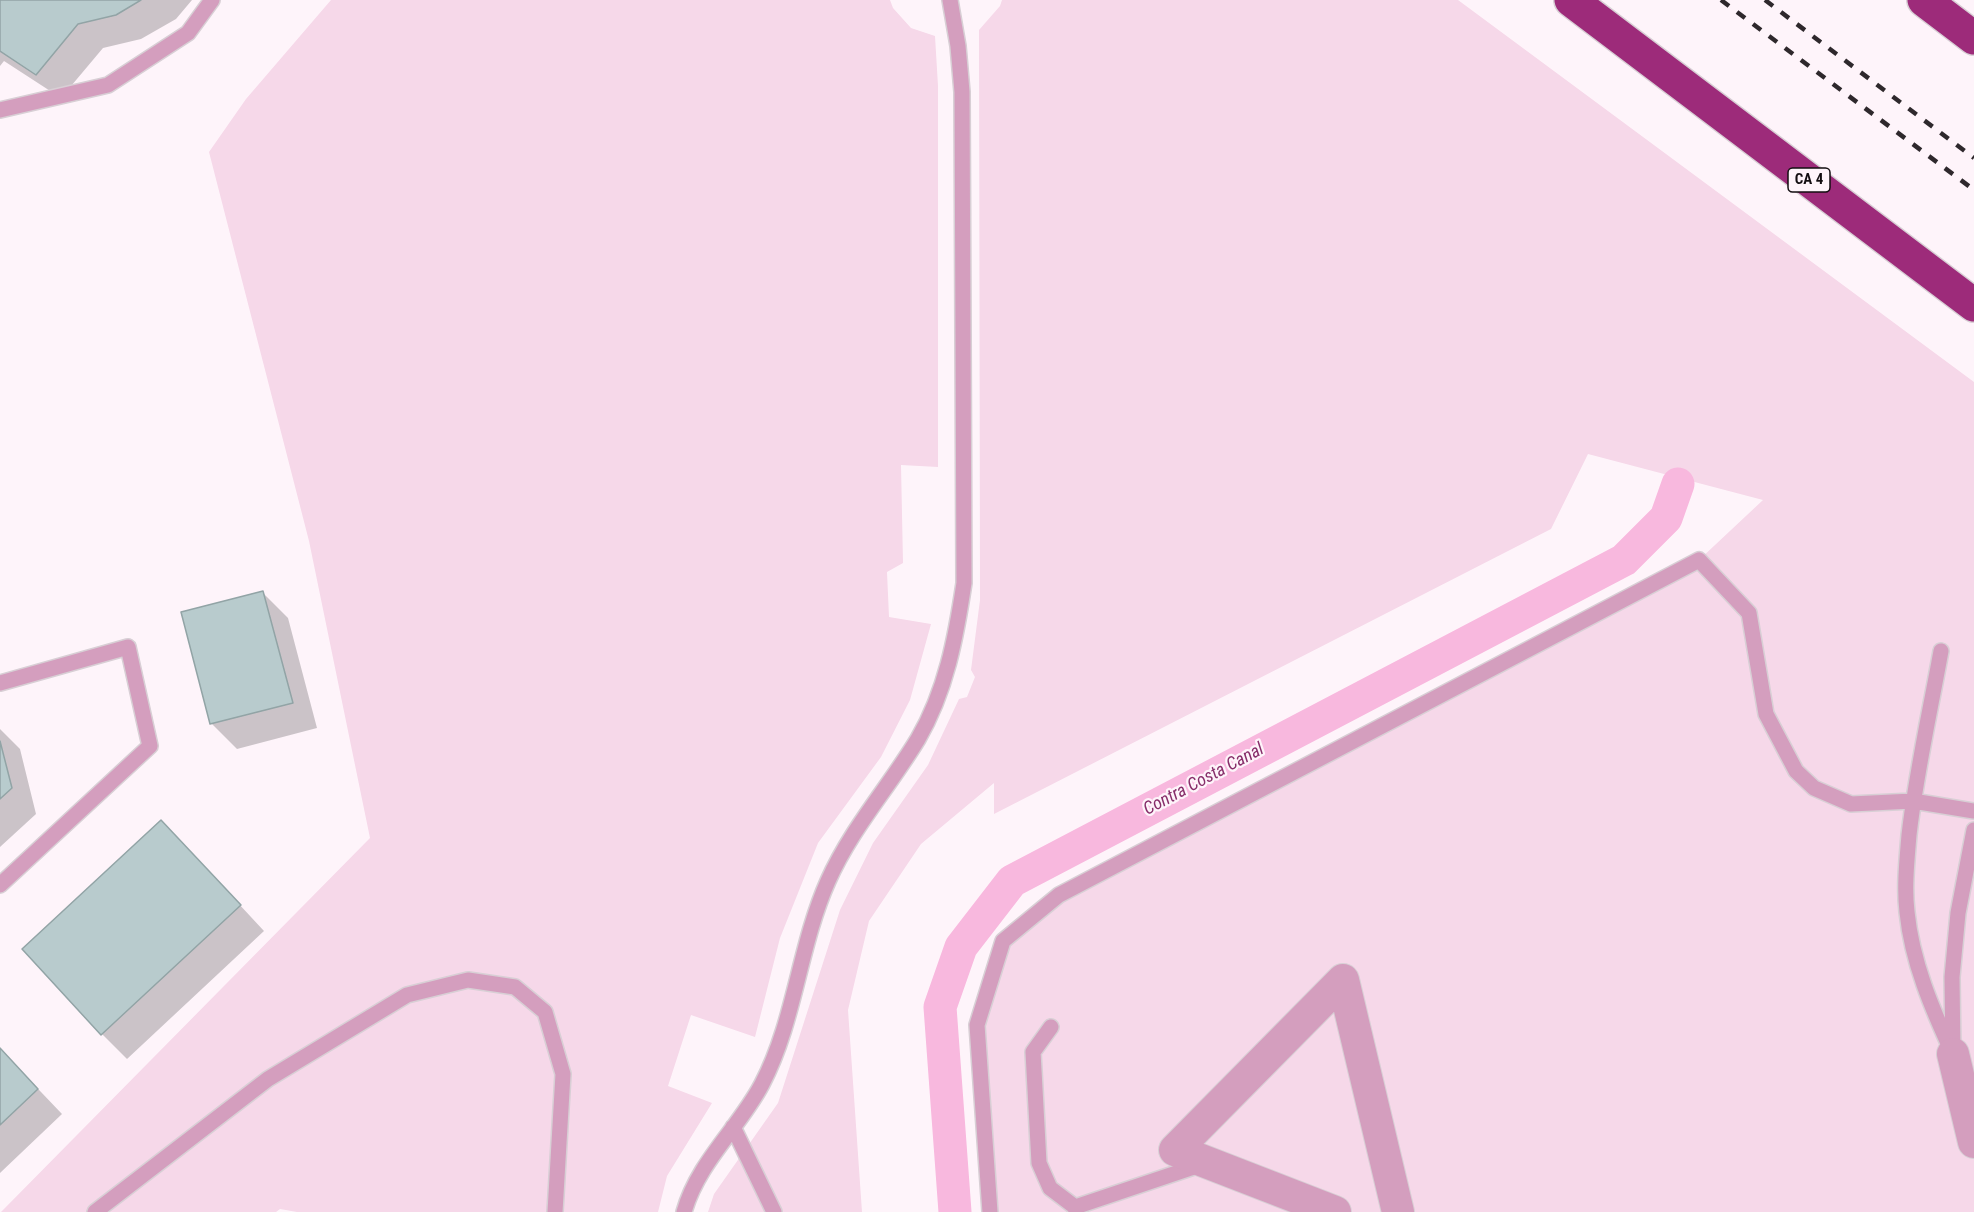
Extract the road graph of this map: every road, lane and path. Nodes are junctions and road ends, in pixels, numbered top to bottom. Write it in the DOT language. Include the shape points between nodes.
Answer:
graph roads {
  1 [pos="212,0"];
  2 [pos="950,0"];
  3 [pos="1571,0"];
  4 [pos="1924,0"];
  5 [pos="1974,38"];
  6 [pos="0,110"];
  7 [pos="1974,305"];
  8 [pos="1941,651"];
  9 [pos="0,683"];
  10 [pos="1913,801"];
  11 [pos="1974,811"];
  12 [pos="1974,830"];
  13 [pos="0,885"];
  14 [pos="1051,1027"];
  15 [pos="1953,1054"];
  16 [pos="733,1126"];
  17 [pos="1974,1142"];
  18 [pos="1206,1162"];
  19 [pos="1076,1209"];
  20 [pos="95,1212"];
  21 [pos="555,1212"];
  22 [pos="684,1212"];
  23 [pos="774,1212"];
  24 [pos="990,1212"];
  25 [pos="1335,1212"];
  26 [pos="1398,1212"];
  1 -- 6 [label="lane" via="188,33 108,85"];
  2 -- 16 [label="lane" via="962,92 964,583 957,636 942,687 919,737 853,833 828,881 810,929 780,1043 761,1085"];
  3 -- 7 [label="highway, CA 4"];
  4 -- 5 [label="highway"];
  8 -- 10 [label="lane"];
  9 -- 13 [label="lane" via="128,647 150,746"];
  10 -- 11 [label="lane"];
  10 -- 15 [label="lane" via="1906,862 1907,912 1917,964"];
  10 -- 24 [label="lane" via="1851,804 1814,788 1796,771 1766,714 1749,613 1699,560 1059,895 1003,941 977,1026"];
  12 -- 15 [label="lane" via="1958,913 1952,977"];
  14 -- 19 [label="lane" via="1033,1052 1039,1163 1050,1188"];
  15 -- 17 [label="street"];
  16 -- 22 [label="lane" via="705,1166"];
  16 -- 23 [label="lane"];
  18 -- 19 [label="lane"];
  18 -- 25 [label="street"];
  18 -- 26 [label="street" via="1175,1150 1343,980"];
  20 -- 21 [label="lane" via="268,1079 407,995 468,980 515,987 545,1012 563,1074"];
}
